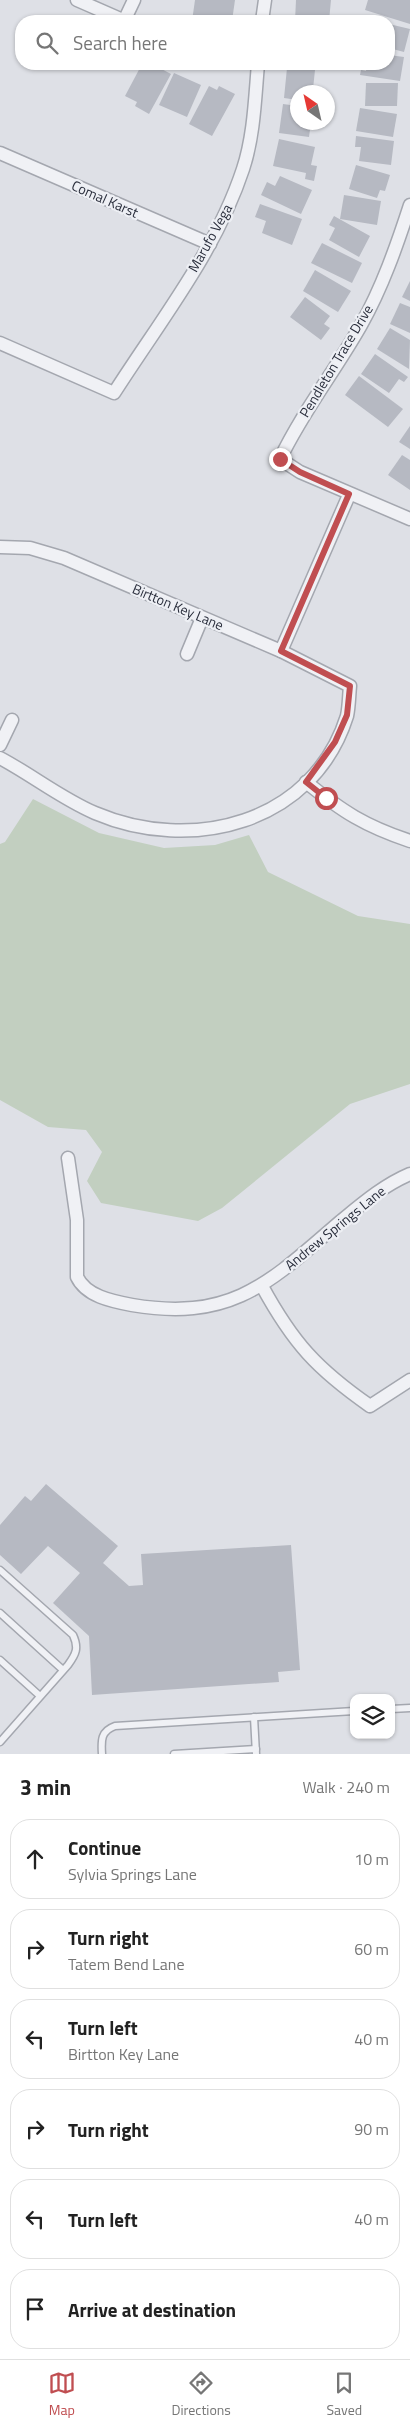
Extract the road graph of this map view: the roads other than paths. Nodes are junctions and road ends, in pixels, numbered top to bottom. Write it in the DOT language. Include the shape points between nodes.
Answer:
graph roads {
  1 [pos="77,0"];
  2 [pos="134,0"];
  3 [pos="265,0"];
  4 [pos="97,4"];
  5 [pos="115,15"];
  6 [pos="128,15"];
  7 [pos="263,15"];
  8 [pos="258,70"];
  9 [pos="0,153"];
  10 [pos="410,205"];
  11 [pos="210,244"];
  12 [pos="0,343"];
  13 [pos="349,494"];
  14 [pos="410,519"];
  15 [pos="0,547"];
  16 [pos="202,618"];
  17 [pos="281,651"];
  18 [pos="187,654"];
  19 [pos="12,720"];
  20 [pos="0,745"];
  21 [pos="0,758"];
  22 [pos="306,782"];
  23 [pos="410,841"];
  24 [pos="68,1158"];
  25 [pos="410,1174"];
  26 [pos="262,1286"];
  27 [pos="410,1380"];
  28 [pos="0,1570"];
  29 [pos="0,1613"];
  30 [pos="0,1660"];
  31 [pos="63,1670"];
  32 [pos="40,1696"];
  33 [pos="410,1708"];
  34 [pos="395,1709"];
  35 [pos="350,1711"];
  36 [pos="254,1717"];
  37 [pos="0,1742"];
  38 [pos="256,1752"];
  39 [pos="102,1754"];
  40 [pos="174,1754"];
  1 -- 4 [label="street"];
  2 -- 6 [label="street"];
  3 -- 7 [label="street"];
  4 -- 5 [label="street"];
  8 -- 11 [label="street, Marufo Vega" via="244,167 228,210"];
  9 -- 11 [label="street, Comal Karst"];
  10 -- 13 [label="street, Pendleton Trace Drive" via="361,325 280,459 300,472"];
  11 -- 12 [label="street, Marufo Vega" via="114,393"];
  13 -- 14 [label="street"];
  13 -- 17 [label="street"];
  15 -- 16 [label="street, Birtton Key Lane" via="30,548 64,558"];
  16 -- 17 [label="street, Birtton Key Lane"];
  16 -- 18 [label="street"];
  17 -- 22 [label="street, Birtton Key Lane" via="350,686 347,715 335,742"];
  19 -- 20 [label="street"];
  21 -- 22 [label="street" via="95,813 157,830 190,832 246,821 271,808"];
  22 -- 23 [label="street" via="350,816"];
  24 -- 26 [label="street, Andrew Springs Lane" via="75,1192 77,1277 87,1291 125,1304 154,1309 188,1309 221,1304"];
  25 -- 26 [label="street, Andrew Springs Lane" via="369,1198"];
  26 -- 27 [label="street" via="289,1332 311,1359 370,1406"];
  28 -- 31 [label="lane" via="73,1635 77,1644 76,1654"];
  29 -- 31 [label="lane"];
  30 -- 32 [label="lane"];
  31 -- 32 [label="lane"];
  32 -- 37 [label="lane"];
  33 -- 34 [label="lane"];
  35 -- 36 [label="lane"];
  36 -- 38 [label="lane"];
  36 -- 39 [label="lane" via="115,1726 104,1732 101,1738"];
  38 -- 40 [label="lane"];
}
